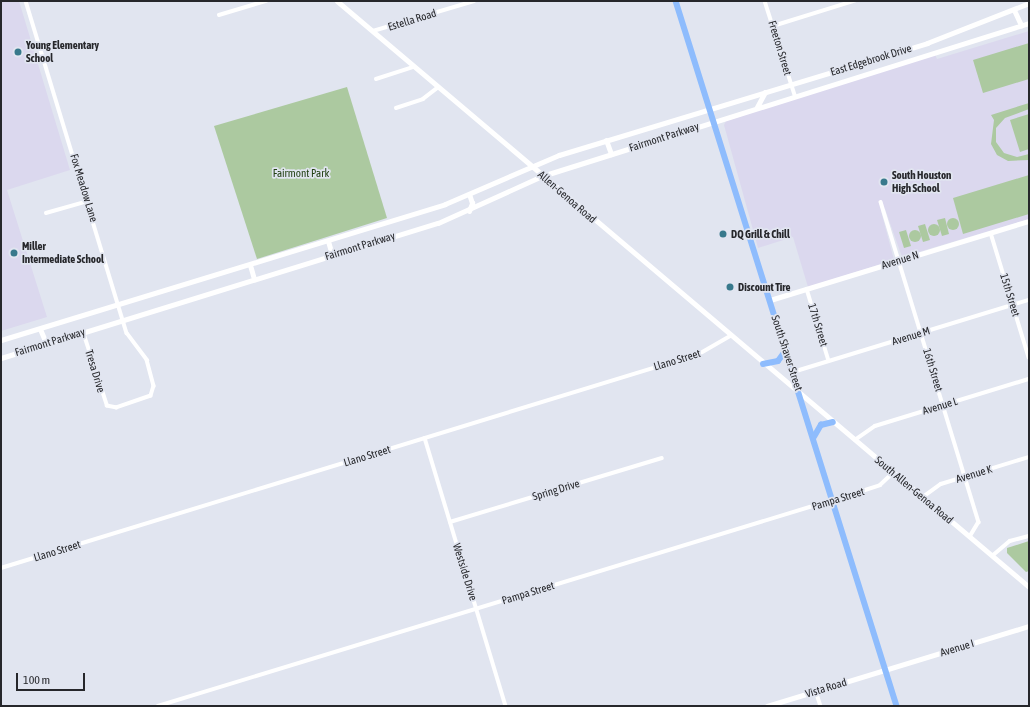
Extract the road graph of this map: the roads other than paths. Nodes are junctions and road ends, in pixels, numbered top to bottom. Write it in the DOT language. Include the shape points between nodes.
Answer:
graph roads {
  1 [pos="26,1"];
  2 [pos="266,1"];
  3 [pos="337,1"];
  4 [pos="474,1"];
  5 [pos="676,1"];
  6 [pos="765,1"];
  7 [pos="854,1"];
  8 [pos="1029,3"];
  9 [pos="1014,10"];
  10 [pos="219,15"];
  11 [pos="1029,23"];
  12 [pos="1021,25"];
  13 [pos="774,26"];
  14 [pos="373,32"];
  15 [pos="927,43"];
  16 [pos="930,53"];
  17 [pos="860,63"];
  18 [pos="413,67"];
  19 [pos="863,74"];
  20 [pos="376,79"];
  21 [pos="791,84"];
  22 [pos="437,88"];
  23 [pos="766,91"];
  24 [pos="794,95"];
  25 [pos="757,107"];
  26 [pos="396,108"];
  27 [pos="710,109"];
  28 [pos="713,121"];
  29 [pos="606,140"];
  30 [pos="611,154"];
  31 [pos="531,167"];
  32 [pos="542,176"];
  33 [pos="470,194"];
  34 [pos="88,200"];
  35 [pos="881,202"];
  36 [pos="468,212"];
  37 [pos="46,213"];
  38 [pos="1029,221"];
  39 [pos="992,232"];
  40 [pos="328,242"];
  41 [pos="332,255"];
  42 [pos="899,260"];
  43 [pos="250,265"];
  44 [pos="254,279"];
  45 [pos="807,289"];
  46 [pos="770,300"];
  47 [pos="1029,300"];
  48 [pos="120,305"];
  49 [pos="1013,305"];
  50 [pos="123,320"];
  51 [pos="40,329"];
  52 [pos="83,332"];
  53 [pos="921,333"];
  54 [pos="730,336"];
  55 [pos="1,340"];
  56 [pos="46,343"];
  57 [pos="786,350"];
  58 [pos="1029,357"];
  59 [pos="1,358"];
  60 [pos="829,362"];
  61 [pos="763,364"];
  62 [pos="793,372"];
  63 [pos="1029,379"];
  64 [pos="800,394"];
  65 [pos="132,404"];
  66 [pos="943,405"];
  67 [pos="833,422"];
  68 [pos="814,437"];
  69 [pos="425,438"];
  70 [pos="855,440"];
  71 [pos="1029,457"];
  72 [pos="662,458"];
  73 [pos="893,473"];
  74 [pos="965,477"];
  75 [pos="923,497"];
  76 [pos="833,500"];
  77 [pos="450,522"];
  78 [pos="1029,536"];
  79 [pos="970,537"];
  80 [pos="992,556"];
  81 [pos="1,568"];
  82 [pos="1029,587"];
  83 [pos="476,609"];
  84 [pos="1029,626"];
  85 [pos="886,670"];
  86 [pos="816,691"];
  87 [pos="158,706"];
  88 [pos="506,706"];
  89 [pos="767,706"];
  90 [pos="821,706"];
  91 [pos="896,706"];
  1 -- 34 [label="street, Fox Meadow Lane"];
  2 -- 10 [label="street"];
  3 -- 14 [label="main road, Allen-Genoa Road"];
  4 -- 14 [label="street, Estella Road"];
  5 -- 27 [label="main road, South Shaver Street"];
  6 -- 13 [label="street, Freeton Street"];
  7 -- 13 [label="street"];
  8 -- 9 [label="main road, East Edgebrook Drive"];
  9 -- 12 [label="main road"];
  9 -- 15 [label="main road, East Edgebrook Drive"];
  11 -- 12 [label="main road, East Edgebrook Drive"];
  12 -- 16 [label="main road, East Edgebrook Drive"];
  13 -- 21 [label="street, Freeton Street"];
  14 -- 18 [label="main road, Allen-Genoa Road"];
  15 -- 16 [label="main road"];
  15 -- 17 [label="main road, East Edgebrook Drive"];
  16 -- 19 [label="main road, East Edgebrook Drive"];
  17 -- 19 [label="main road"];
  17 -- 21 [label="main road, East Edgebrook Drive"];
  18 -- 20 [label="street"];
  18 -- 22 [label="main road, Allen-Genoa Road"];
  19 -- 24 [label="main road, East Edgebrook Drive"];
  21 -- 23 [label="main road, East Edgebrook Drive"];
  21 -- 24 [label="street, Freeton Street"];
  22 -- 26 [label="street" via="423,99"];
  22 -- 31 [label="main road, Allen-Genoa Road"];
  23 -- 25 [label="main road"];
  23 -- 27 [label="main road, East Edgebrook Drive"];
  24 -- 25 [label="main road, East Edgebrook Drive"];
  25 -- 28 [label="main road, East Edgebrook Drive"];
  27 -- 28 [label="main road, South Shaver Street"];
  27 -- 29 [label="main road, Fairmont Parkway"];
  28 -- 30 [label="main road, Fairmont Parkway"];
  28 -- 46 [label="main road, South Shaver Street"];
  29 -- 30 [label="main road"];
  29 -- 31 [label="main road, Fairmont Parkway"];
  30 -- 32 [label="main road, Fairmont Parkway"];
  31 -- 32 [label="main road, Allen-Genoa Road"];
  31 -- 33 [label="main road, Fairmont Parkway"];
  32 -- 36 [label="main road, Fairmont Parkway"];
  32 -- 54 [label="main road, Allen-Genoa Road"];
  33 -- 36 [label="main road" via="472,205"];
  33 -- 40 [label="main road, Fairmont Parkway"];
  34 -- 37 [label="street"];
  34 -- 48 [label="street, Fox Meadow Lane"];
  35 -- 42 [label="street, 16th Street"];
  36 -- 41 [label="main road, Fairmont Parkway"];
  38 -- 39 [label="main road, Avenue N"];
  39 -- 42 [label="main road, Avenue N"];
  39 -- 49 [label="street, 15th Street"];
  40 -- 41 [label="main road"];
  40 -- 43 [label="main road, Fairmont Parkway"];
  41 -- 44 [label="main road, Fairmont Parkway"];
  42 -- 45 [label="main road, Avenue N"];
  42 -- 53 [label="street, 16th Street"];
  43 -- 44 [label="main road"];
  43 -- 48 [label="main road, Fairmont Parkway"];
  44 -- 50 [label="main road, Fairmont Parkway"];
  45 -- 46 [label="main road, Avenue N"];
  45 -- 60 [label="street, 17th Street"];
  46 -- 57 [label="main road, South Shaver Street"];
  47 -- 49 [label="street, Avenue M"];
  48 -- 50 [label="street, Fox Meadow Lane"];
  48 -- 51 [label="main road, Fairmont Parkway"];
  49 -- 53 [label="street, Avenue M"];
  49 -- 58 [label="street, 15th Street"];
  50 -- 52 [label="main road, Fairmont Parkway"];
  50 -- 65 [label="street, Fox Meadow Lane" via="130,338 147,360 154,386 151,396"];
  51 -- 55 [label="main road, Fairmont Parkway"];
  51 -- 56 [label="main road"];
  52 -- 56 [label="main road, Fairmont Parkway"];
  52 -- 65 [label="street, Tresa Drive" via="107,406 117,408"];
  53 -- 60 [label="street, Avenue M"];
  53 -- 66 [label="street, 16th Street"];
  54 -- 61 [label="main road, Allen-Genoa Road"];
  54 -- 69 [label="street, Llano Street" via="699,354"];
  56 -- 59 [label="main road, Fairmont Parkway"];
  57 -- 61 [label="main road" via="778,361"];
  57 -- 62 [label="main road, South Shaver Street"];
  60 -- 62 [label="street, Avenue M"];
  61 -- 64 [label="main road, Allen-Genoa Road"];
  62 -- 64 [label="main road, South Shaver Street"];
  63 -- 66 [label="street, Avenue L"];
  64 -- 67 [label="main road, South Allen-Genoa Road"];
  64 -- 68 [label="main road, South Shaver Street"];
  66 -- 70 [label="street, Avenue L" via="875,426"];
  66 -- 74 [label="street, 16th Street"];
  67 -- 68 [label="main road" via="821,425"];
  67 -- 70 [label="main road, South Allen-Genoa Road"];
  68 -- 76 [label="main road, South Shaver Street"];
  69 -- 77 [label="street, Westside Drive"];
  69 -- 81 [label="street, Llano Street"];
  70 -- 73 [label="main road, South Allen-Genoa Road"];
  71 -- 74 [label="street, Avenue K"];
  72 -- 77 [label="street, Spring Drive"];
  73 -- 75 [label="main road, South Allen-Genoa Road"];
  73 -- 76 [label="street, Pampa Street" via="880,485"];
  74 -- 75 [label="street, Avenue K" via="932,488"];
  74 -- 79 [label="street, 16th Street" via="979,522"];
  75 -- 79 [label="main road, South Allen-Genoa Road"];
  76 -- 83 [label="street, Pampa Street"];
  76 -- 85 [label="main road, South Shaver Street"];
  77 -- 83 [label="street, Westside Drive"];
  78 -- 80 [label="street" via="1010,541"];
  79 -- 80 [label="main road, South Allen-Genoa Road"];
  80 -- 82 [label="main road, South Allen-Genoa Road"];
  83 -- 87 [label="street, Pampa Street"];
  83 -- 88 [label="street, Westside Drive"];
  84 -- 85 [label="main road, Avenue I"];
  85 -- 86 [label="main road, Vista Road"];
  85 -- 91 [label="main road, South Shaver Street"];
  86 -- 89 [label="main road, Vista Road"];
  86 -- 90 [label="street"];
}
